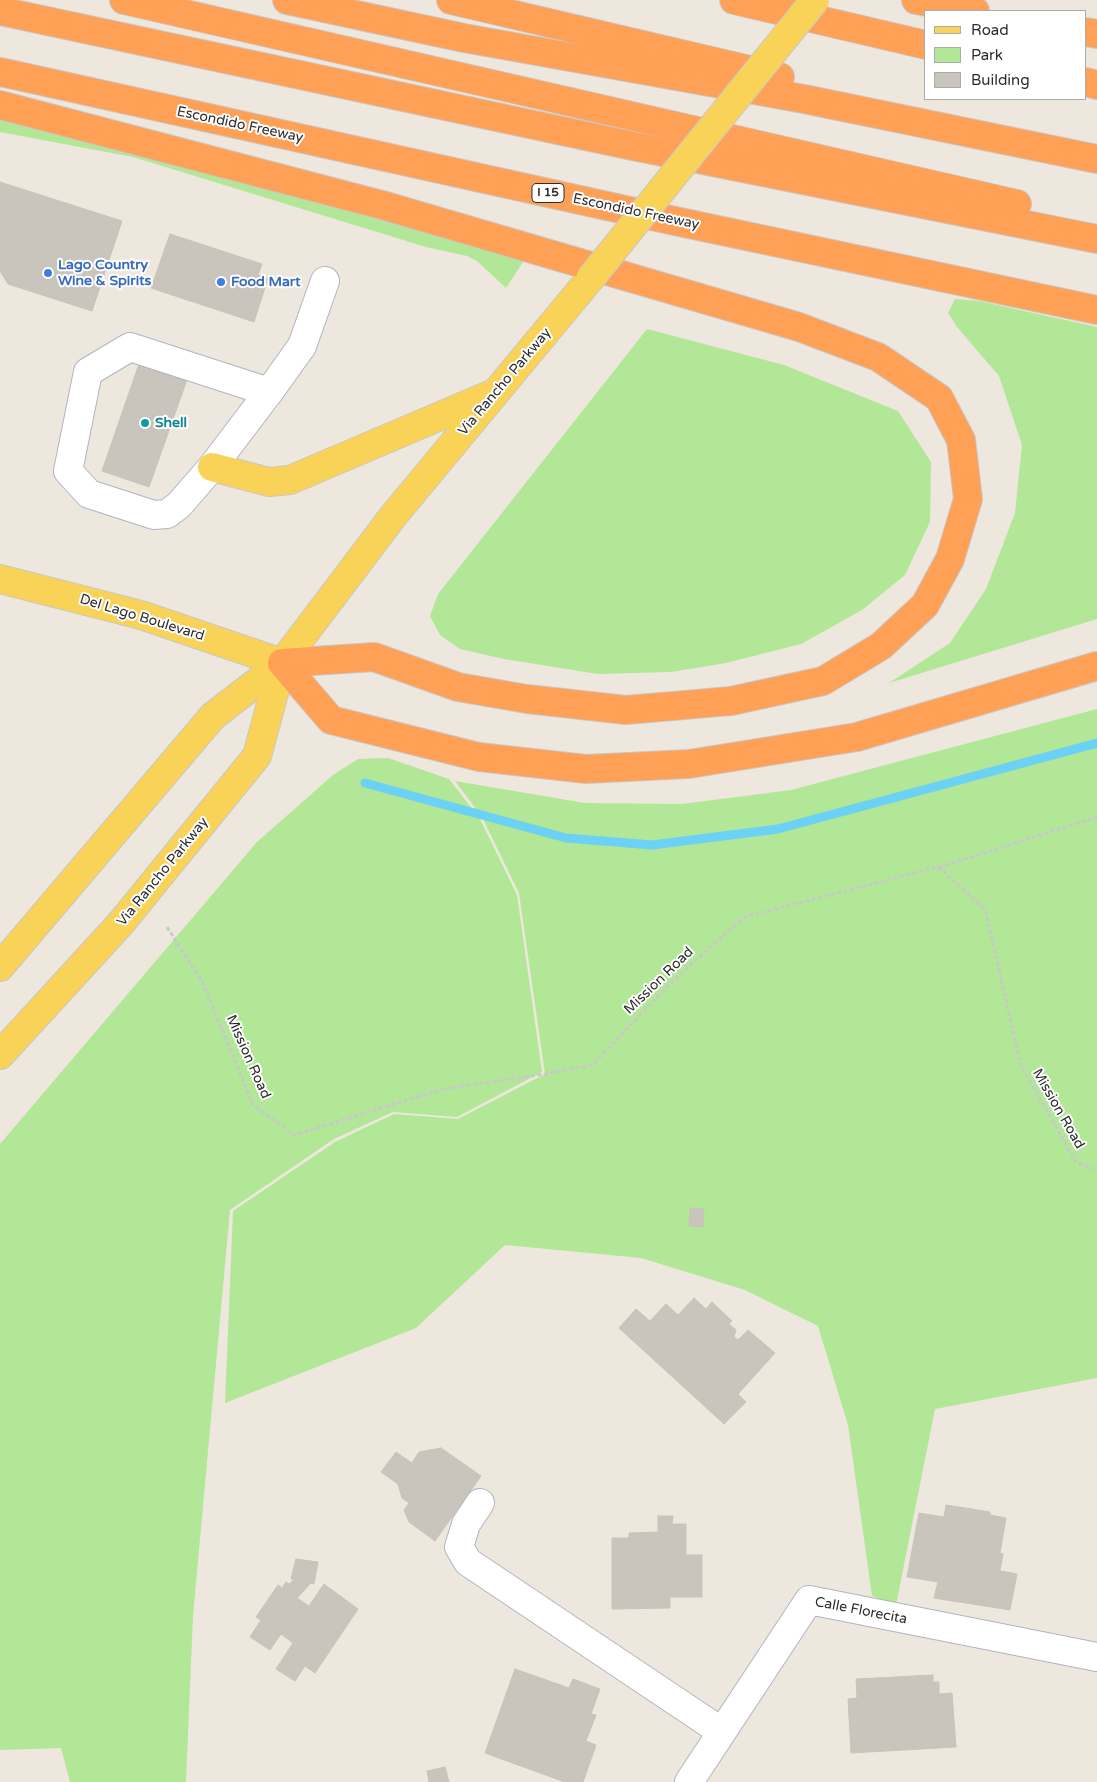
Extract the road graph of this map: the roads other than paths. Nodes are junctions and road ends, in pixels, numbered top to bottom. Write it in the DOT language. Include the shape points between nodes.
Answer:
graph roads {
  1 [pos="124,0"];
  2 [pos="287,0"];
  3 [pos="451,0"];
  4 [pos="734,0"];
  5 [pos="815,0"];
  6 [pos="916,0"];
  7 [pos="970,10"];
  8 [pos="0,11"];
  9 [pos="924,45"];
  10 [pos="0,72"];
  11 [pos="0,105"];
  12 [pos="1097,155"];
  13 [pos="1097,159"];
  14 [pos="1097,222"];
  15 [pos="1097,239"];
  16 [pos="325,280"];
  17 [pos="1097,310"];
  18 [pos="498,391"];
  19 [pos="269,392"];
  20 [pos="212,467"];
  21 [pos="0,579"];
  22 [pos="282,664"];
  23 [pos="1097,666"];
  24 [pos="0,967"];
  25 [pos="0,1055"];
  26 [pos="480,1503"];
  27 [pos="1097,1657"];
  28 [pos="722,1732"];
  29 [pos="689,1782"];
  1 -- 14 [label="highway"];
  2 -- 13 [label="highway" via="464,38 804,99"];
  3 -- 12 [label="highway"];
  4 -- 9 [label="highway"];
  5 -- 18 [label="main road, Via Rancho Parkway, bridge"];
  6 -- 7 [label="highway"];
  8 -- 15 [label="highway" via="628,145"];
  10 -- 17 [label="highway, Escondido Freeway / I 15"];
  11 -- 22 [label="highway" via="382,205 799,327 878,357 939,398 961,440 968,499 950,558 925,605 881,646 824,681 731,701 626,710 527,699 458,687 374,657"];
  16 -- 19 [label="street" via="302,346"];
  18 -- 20 [label="main road" via="290,480 269,482"];
  18 -- 22 [label="main road, Via Rancho Parkway" via="394,515"];
  19 -- 20 [label="street"];
  19 -- 20 [label="street" via="130,347 88,372 68,471 89,494 154,515 167,514"];
  21 -- 22 [label="main road, Del Lago Boulevard" via="141,615"];
  22 -- 23 [label="highway" via="331,720 479,758 586,769 689,764 857,738"];
  22 -- 24 [label="main road, Via Rancho Parkway" via="214,716"];
  22 -- 25 [label="main road, Via Rancho Parkway" via="257,756 121,923"];
  26 -- 28 [label="street" via="466,1524 459,1547 468,1562"];
  27 -- 28 [label="street, Calle Florecita" via="809,1600"];
  28 -- 29 [label="street, Calle Florecita"];
}
